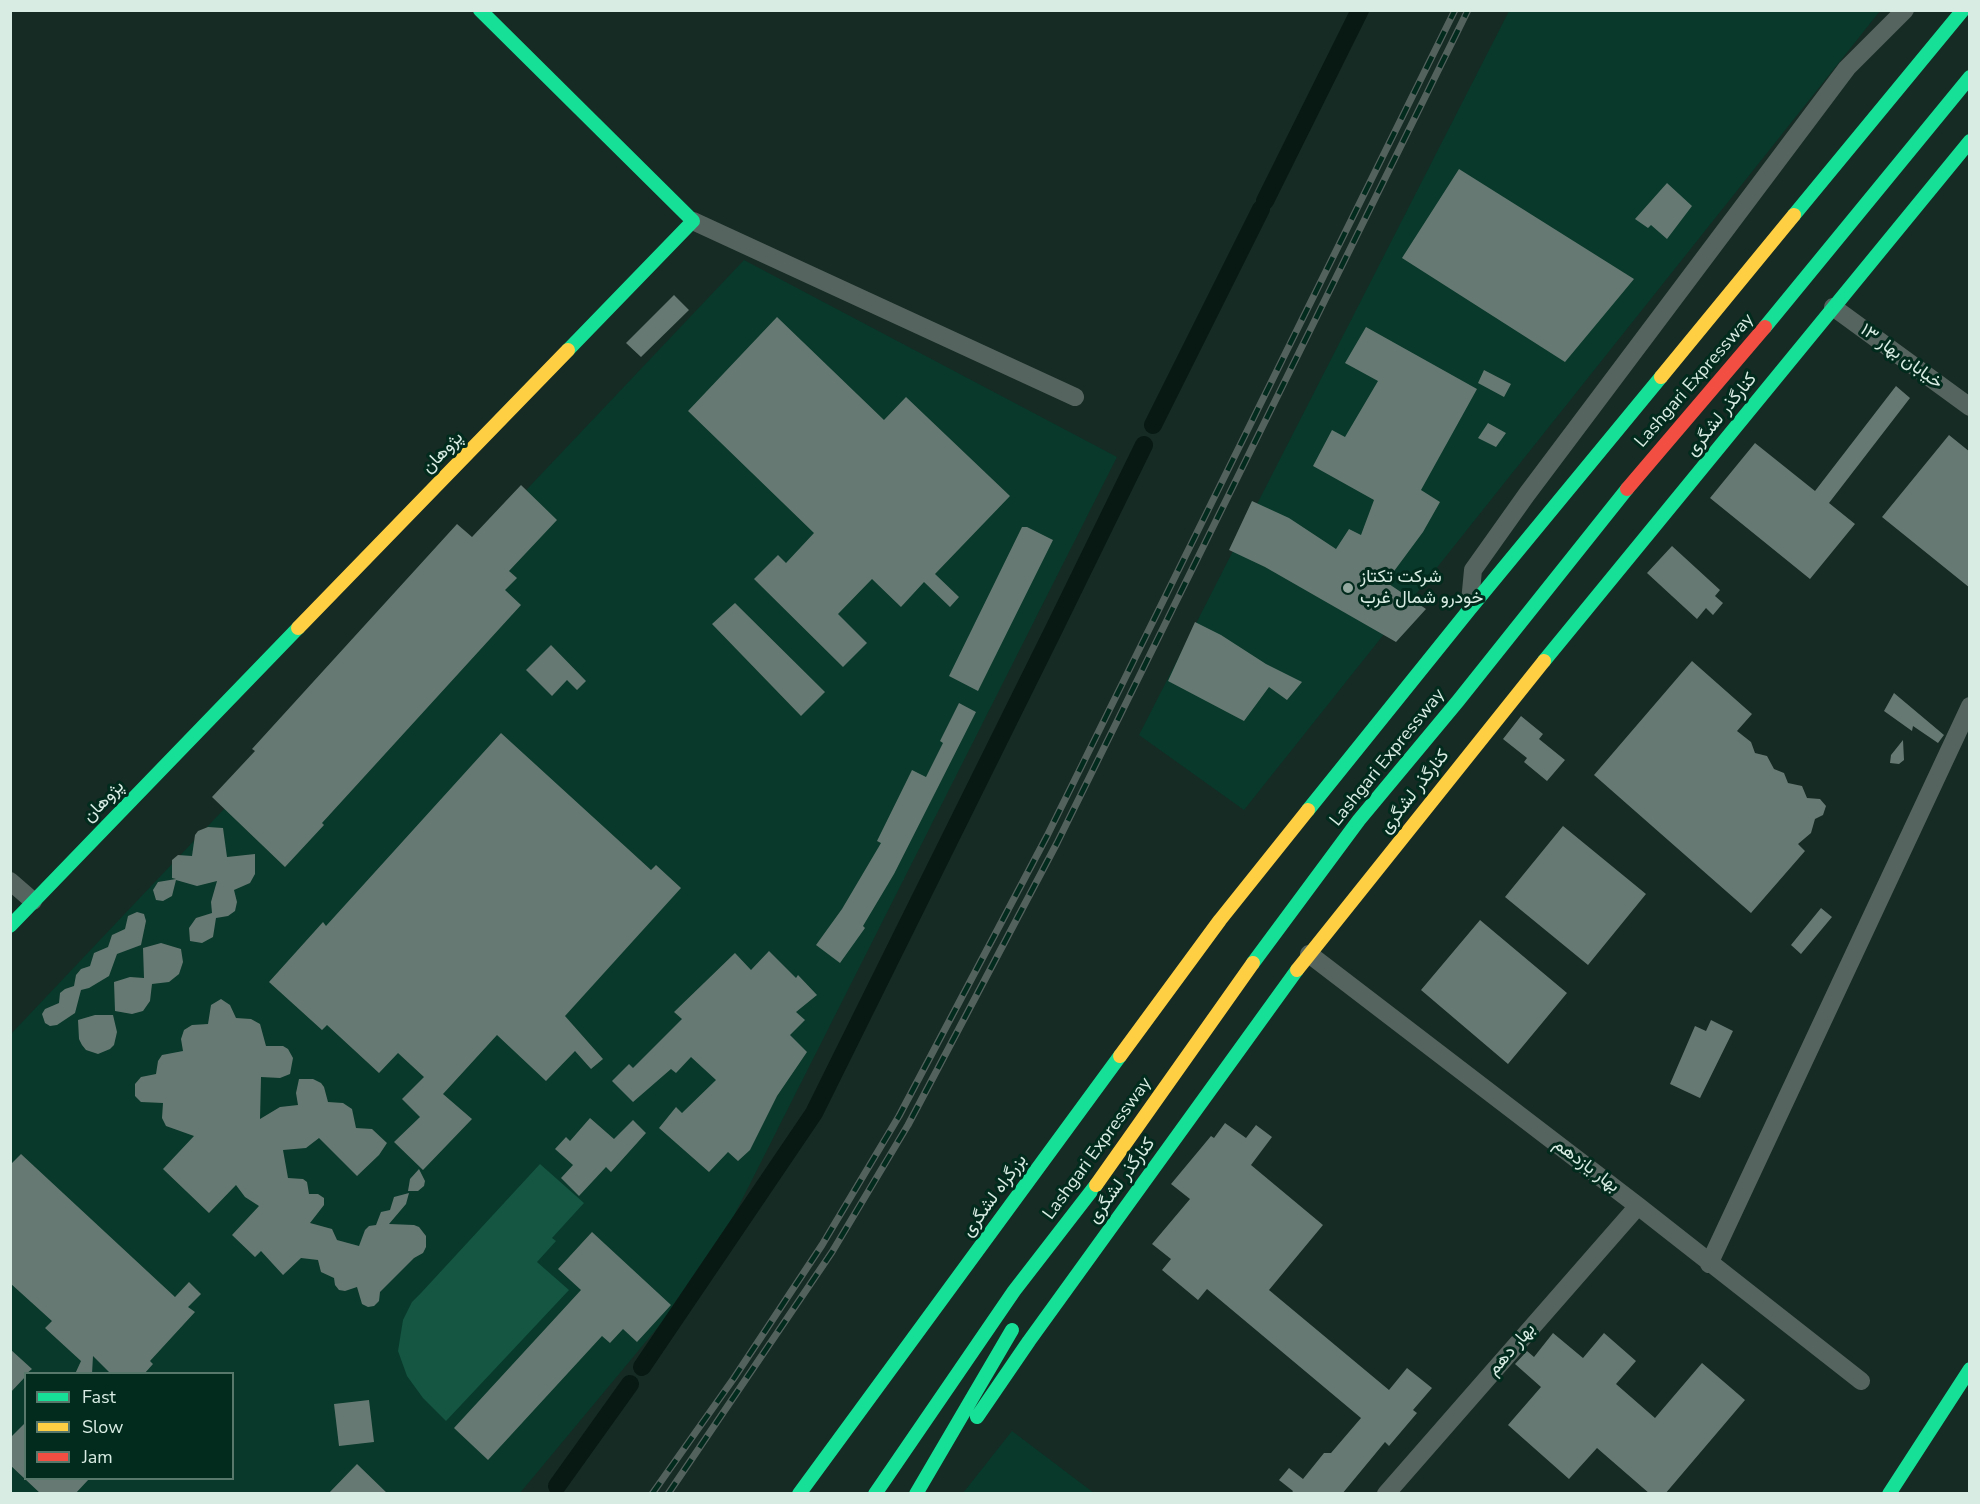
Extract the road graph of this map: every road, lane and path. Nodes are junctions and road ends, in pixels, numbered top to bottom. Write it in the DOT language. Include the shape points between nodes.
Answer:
graph roads {
  1 [pos="480,10"];
  2 [pos="1905,10"];
  3 [pos="1963,10"];
  4 [pos="1970,77"];
  5 [pos="1970,141"];
  6 [pos="693,221"];
  7 [pos="1833,307"];
  8 [pos="1075,397"];
  9 [pos="1970,407"];
  10 [pos="1469,610"];
  11 [pos="1970,706"];
  12 [pos="10,881"];
  13 [pos="33,901"];
  14 [pos="1220,920"];
  15 [pos="10,926"];
  16 [pos="1309,954"];
  17 [pos="1106,1172"];
  18 [pos="1638,1206"];
  19 [pos="1709,1264"];
  20 [pos="1048,1271"];
  21 [pos="1017,1321"];
  22 [pos="1970,1369"];
  23 [pos="1861,1381"];
  24 [pos="800,1494"];
  25 [pos="875,1494"];
  26 [pos="916,1494"];
  27 [pos="925,1494"];
  28 [pos="1386,1494"];
  29 [pos="1889,1494"];
  1 -- 6 [label="main road"];
  2 -- 10 [label="street" via="1847,68 1527,494 1473,570"];
  3 -- 10 [label="main road, Lashgari Expressway"];
  4 -- 17 [label="main road, Lashgari Expressway" via="1634,480 1359,820 1269,939"];
  5 -- 7 [label="main road, کنارگذر لشگری"];
  6 -- 8 [label="street"];
  6 -- 13 [label="main road, پژوهان"];
  7 -- 9 [label="street, خیابان بهار ۱۳"];
  7 -- 16 [label="main road, کنارگذر لشگری" via="1480,738"];
  10 -- 14 [label="main road, Lashgari Expressway"];
  11 -- 19 [label="street"];
  12 -- 13 [label="street"];
  13 -- 15 [label="main road, پژوهان"];
  14 -- 24 [label="main road, بزرگراه لشگری"];
  16 -- 18 [label="street, بهار یازدهم"];
  16 -- 27 [label="main road, کنارگذر لشگری" via="1029,1341"];
  17 -- 20 [label="main road"];
  17 -- 25 [label="main road, Lashgari Expressway" via="1014,1291"];
  18 -- 19 [label="street, بهار یازدهم"];
  18 -- 28 [label="street, بهار دهم"];
  19 -- 23 [label="street, بهار یازدهم"];
  21 -- 26 [label="main road"];
  22 -- 29 [label="main road"];
}
